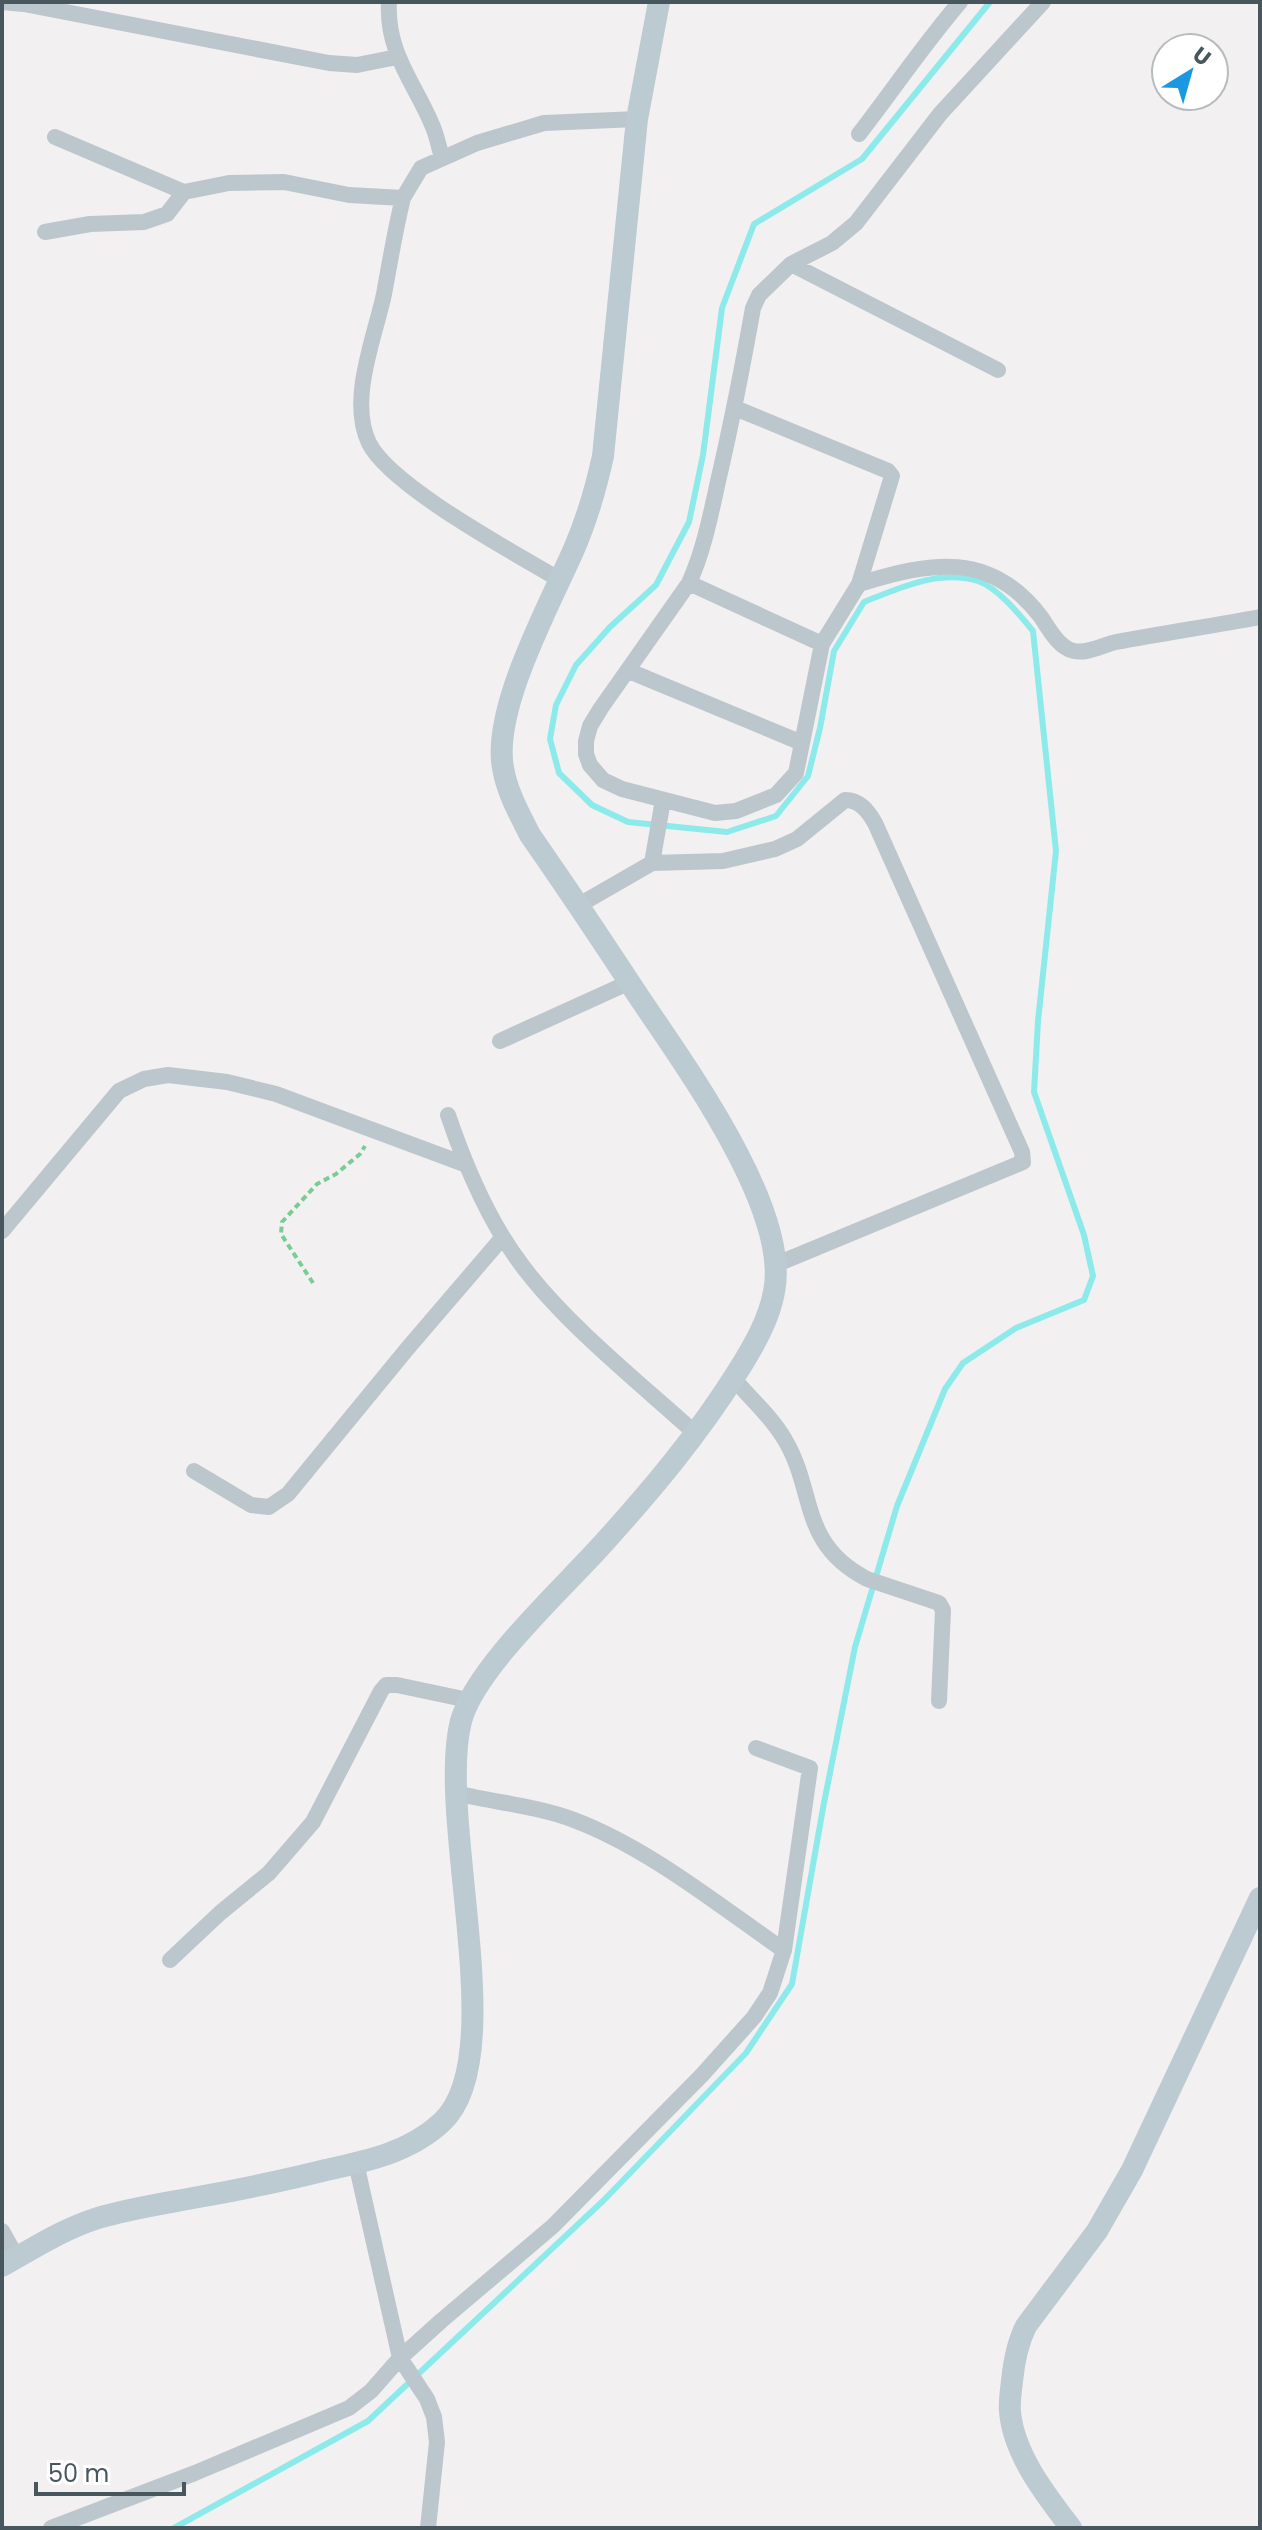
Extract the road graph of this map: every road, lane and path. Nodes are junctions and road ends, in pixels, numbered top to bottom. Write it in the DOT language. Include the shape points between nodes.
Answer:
graph roads {
  1 [pos="2,2"];
  2 [pos="389,2"];
  3 [pos="659,2"];
  4 [pos="960,2"];
  5 [pos="1043,2"];
  6 [pos="397,57"];
  7 [pos="637,119"];
  8 [pos="859,134"];
  9 [pos="55,137"];
  10 [pos="442,158"];
  11 [pos="184,192"];
  12 [pos="403,198"];
  13 [pos="45,232"];
  14 [pos="791,264"];
  15 [pos="998,370"];
  16 [pos="735,408"];
  17 [pos="560,580"];
  18 [pos="689,583"];
  19 [pos="859,584"];
  20 [pos="1260,617"];
  21 [pos="822,644"];
  22 [pos="629,671"];
  23 [pos="802,743"];
  24 [pos="663,800"];
  25 [pos="652,859"];
  26 [pos="579,905"];
  27 [pos="630,982"];
  28 [pos="500,1041"];
  29 [pos="448,1115"];
  30 [pos="375,1130"];
  31 [pos="464,1164"];
  32 [pos="2,1231"];
  33 [pos="503,1237"];
  34 [pos="777,1264"];
  35 [pos="313,1283"];
  36 [pos="733,1378"];
  37 [pos="696,1434"];
  38 [pos="194,1471"];
  39 [pos="468,1700"];
  40 [pos="939,1701"];
  41 [pos="756,1748"];
  42 [pos="455,1793"];
  43 [pos="1260,1898"];
  44 [pos="782,1949"];
  45 [pos="170,1960"];
  46 [pos="356,2163"];
  47 [pos="2,2231"];
  48 [pos="9,2262"];
  49 [pos="403,2363"];
  50 [pos="51,2528"];
  51 [pos="428,2528"];
  52 [pos="1071,2528"];
  1 -- 6 [label="street" via="329,63 357,65"];
  2 -- 6 [label="street"];
  3 -- 7 [label="street"];
  4 -- 8 [label="street"];
  5 -- 14 [label="street" via="940,114 856,223 832,243"];
  6 -- 10 [label="street" via="434,129"];
  7 -- 10 [label="street" via="544,123"];
  7 -- 17 [label="street" via="603,456 591,507"];
  9 -- 11 [label="street"];
  10 -- 12 [label="street" via="421,168"];
  11 -- 12 [label="street" via="229,183 284,182 349,195"];
  11 -- 13 [label="street" via="167,214 144,222"];
  12 -- 17 [label="street" via="360,405 369,443 393,473 424,496"];
  14 -- 15 [label="street"];
  14 -- 16 [label="street" via="753,308"];
  16 -- 18 [label="street" via="708,527"];
  16 -- 19 [label="street" via="891,474"];
  17 -- 26 [label="street" via="508,711 502,767 530,835"];
  18 -- 21 [label="street"];
  18 -- 22 [label="street"];
  19 -- 20 [label="street" via="917,569 975,569 1020,593 1058,641 1080,652"];
  19 -- 21 [label="street"];
  21 -- 23 [label="street"];
  22 -- 23 [label="street"];
  22 -- 24 [label="street" via="590,726 586,754 603,780"];
  23 -- 24 [label="street" via="791,780 758,803 715,813"];
  24 -- 25 [label="street"];
  25 -- 26 [label="street"];
  25 -- 34 [label="street" via="723,861 775,849 797,839 845,800 861,805 875,823 1022,1152 1018,1165"];
  26 -- 27 [label="street"];
  27 -- 28 [label="street"];
  27 -- 34 [label="street" via="724,1130 762,1210"];
  29 -- 31 [label="street"];
  30 -- 31 [label="street"];
  30 -- 32 [label="street" via="227,1082 168,1075 144,1079 119,1091"];
  30 -- 35 [label="path" via="360,1154 317,1184 282,1222 281,1234"];
  31 -- 33 [label="street"];
  33 -- 37 [label="street" via="549,1297"];
  33 -- 38 [label="street" via="288,1494 269,1507 251,1505"];
  34 -- 36 [label="street" via="769,1312"];
  36 -- 37 [label="street"];
  36 -- 40 [label="street" via="784,1438 798,1466 817,1533 834,1553 867,1579 939,1603"];
  37 -- 39 [label="street"];
  39 -- 42 [label="street" via="460,1726"];
  39 -- 45 [label="street" via="386,1685 313,1822 269,1873"];
  41 -- 44 [label="street" via="810,1768"];
  42 -- 44 [label="street" via="601,1831"];
  42 -- 46 [label="street" via="471,1991 471,2053 465,2080 446,2119 428,2133 398,2150"];
  43 -- 52 [label="street" via="1132,2170 1097,2231 1019,2341 1010,2409 1013,2428 1033,2474"];
  44 -- 49 [label="street" via="770,1993 702,2075 553,2226"];
  46 -- 48 [label="street" via="100,2218 41,2241"];
  46 -- 49 [label="street"];
  47 -- 48 [label="street"];
  49 -- 50 [label="street" via="349,2408"];
  49 -- 51 [label="street" via="434,2417 437,2442"];
}
